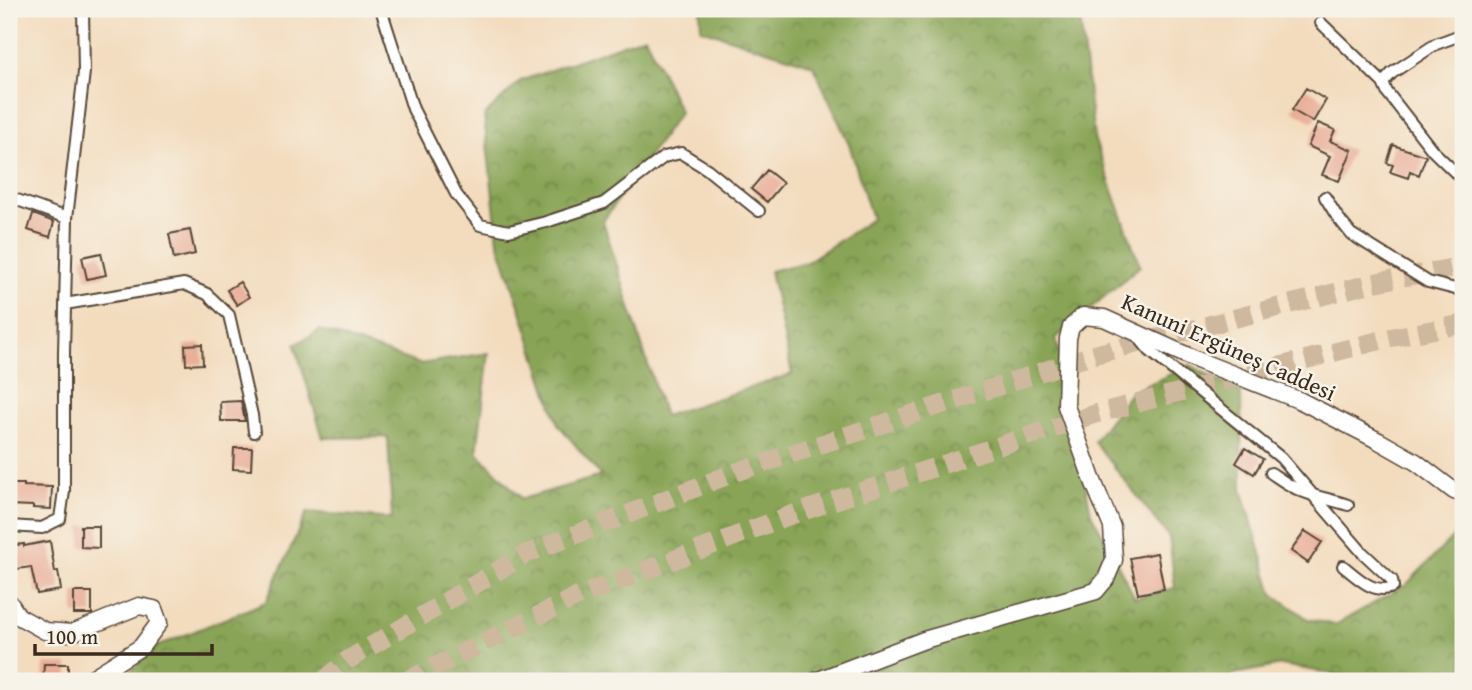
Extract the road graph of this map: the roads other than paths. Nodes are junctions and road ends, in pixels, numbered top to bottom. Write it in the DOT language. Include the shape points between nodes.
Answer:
graph roads {
  1 [pos="83,9"];
  2 [pos="381,9"];
  3 [pos="1321,23"];
  4 [pos="1463,34"];
  5 [pos="1383,83"];
  6 [pos="1463,180"];
  7 [pos="9,197"];
  8 [pos="1325,197"];
  9 [pos="759,211"];
  10 [pos="67,218"];
  11 [pos="1463,291"];
  12 [pos="65,304"];
  13 [pos="1135,332"];
  14 [pos="254,432"];
  15 [pos="1272,473"];
  16 [pos="1463,494"];
  17 [pos="1312,495"];
  18 [pos="1348,505"];
  19 [pos="9,526"];
  20 [pos="1343,566"];
  21 [pos="9,602"];
  22 [pos="87,681"];
  23 [pos="816,681"];
  1 -- 10 [label="street" via="84,72"];
  2 -- 9 [label="street" via="413,109 456,194 480,225 509,231 604,203 664,158 681,153"];
  3 -- 5 [label="street"];
  4 -- 5 [label="street" via="1436,44"];
  5 -- 6 [label="street" via="1433,151"];
  7 -- 10 [label="street"];
  8 -- 11 [label="street" via="1351,234 1428,282"];
  10 -- 12 [label="street"];
  12 -- 14 [label="street" via="184,284 207,294 229,316"];
  12 -- 19 [label="street" via="60,519 42,528"];
  13 -- 16 [label="street, Kanuni Ergüneş Caddesi" via="1301,401 1379,441"];
  13 -- 17 [label="street" via="1150,351 1281,458"];
  13 -- 23 [label="street, Kanuni Ergüneş Caddesi" via="1104,318 1083,316 1070,327 1068,338 1066,406 1112,527 1114,560 1096,591 923,640"];
  15 -- 17 [label="street"];
  17 -- 18 [label="street"];
  17 -- 20 [label="street" via="1393,587 1369,586"];
  21 -- 22 [label="street" via="18,616 45,631 72,633 139,606 153,609 159,623 141,647"];
}
